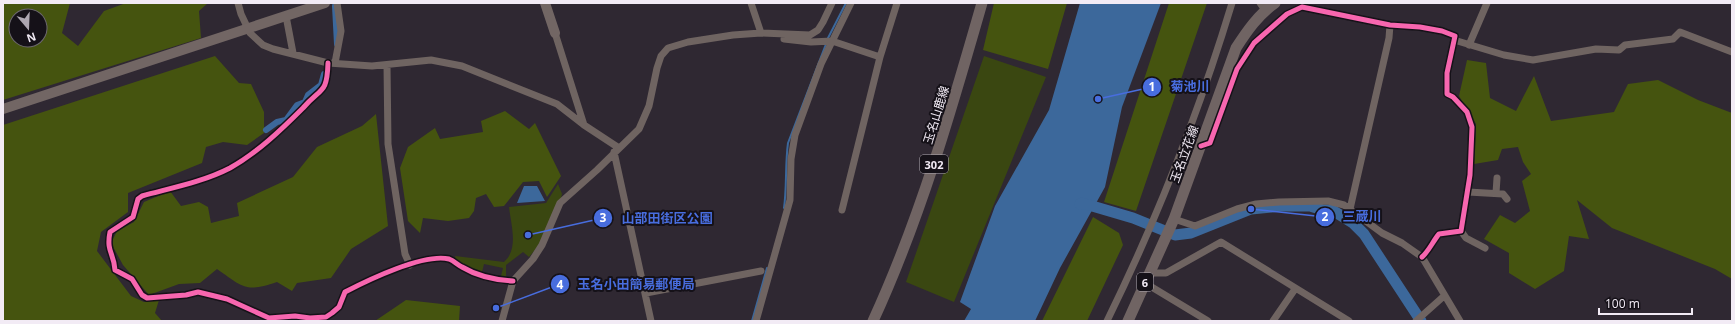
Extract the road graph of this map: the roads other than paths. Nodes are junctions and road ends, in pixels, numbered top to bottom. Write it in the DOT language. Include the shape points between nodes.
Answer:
graph roads {
  1 [pos="238,3"];
  2 [pos="325,3"];
  3 [pos="337,3"];
  4 [pos="545,3"];
  5 [pos="751,3"];
  6 [pos="832,3"];
  7 [pos="851,3"];
  8 [pos="897,3"];
  9 [pos="982,3"];
  10 [pos="1232,3"];
  11 [pos="1275,3"];
  12 [pos="1487,3"];
  13 [pos="1263,6"];
  14 [pos="1309,6"];
  15 [pos="286,16"];
  16 [pos="1390,25"];
  17 [pos="248,29"];
  18 [pos="555,33"];
  19 [pos="761,33"];
  20 [pos="778,34"];
  21 [pos="1454,40"];
  22 [pos="832,42"];
  23 [pos="1469,45"];
  24 [pos="1732,52"];
  25 [pos="293,53"];
  26 [pos="880,57"];
  27 [pos="332,63"];
  28 [pos="387,65"];
  29 [pos="3,109"];
  30 [pos="584,125"];
  31 [pos="1201,146"];
  32 [pos="616,150"];
  33 [pos="1497,178"];
  34 [pos="1468,192"];
  35 [pos="1496,193"];
  36 [pos="1507,199"];
  37 [pos="1350,209"];
  38 [pos="842,210"];
  39 [pos="1172,224"];
  40 [pos="1461,231"];
  41 [pos="1486,248"];
  42 [pos="1422,257"];
  43 [pos="410,265"];
  44 [pos="761,271"];
  45 [pos="1147,278"];
  46 [pos="513,281"];
  47 [pos="1295,289"];
  48 [pos="646,293"];
  49 [pos="1444,296"];
  50 [pos="502,321"];
  51 [pos="651,321"];
  52 [pos="756,321"];
  53 [pos="873,321"];
  54 [pos="1107,321"];
  55 [pos="1128,321"];
  56 [pos="1208,321"];
  57 [pos="1274,321"];
  58 [pos="1348,321"];
  59 [pos="1416,321"];
  60 [pos="1460,321"];
  1 -- 17 [label="street"];
  2 -- 15 [label="street"];
  3 -- 27 [label="street" via="341,31"];
  4 -- 18 [label="street"];
  5 -- 19 [label="street"];
  6 -- 20 [label="street" via="818,30 810,35"];
  7 -- 22 [label="street"];
  8 -- 26 [label="street"];
  9 -- 53 [label="main road, 玉名山鹿線 / 302" via="943,138 891,281"];
  10 -- 54 [label="street" via="1154,219"];
  11 -- 13 [label="main road, 玉名立花線 / 6"];
  12 -- 23 [label="street"];
  13 -- 31 [label="main road, 玉名立花線 / 6" via="1236,48"];
  14 -- 16 [label="street"];
  14 -- 31 [label="street" via="1287,14 1254,43 1237,70 1210,143"];
  15 -- 17 [label="street"];
  15 -- 25 [label="street"];
  16 -- 21 [label="street" via="1442,31 1455,36"];
  16 -- 37 [label="street" via="1390,38"];
  17 -- 25 [label="street" via="263,45"];
  17 -- 29 [label="street"];
  18 -- 30 [label="street"];
  19 -- 20 [label="street"];
  19 -- 32 [label="street" via="710,38 668,48 661,56 645,116 639,128"];
  20 -- 22 [label="street" via="782,39"];
  21 -- 23 [label="street"];
  21 -- 34 [label="street" via="1447,73 1447,94 1466,112 1472,127"];
  22 -- 26 [label="street"];
  22 -- 52 [label="street" via="821,64 795,135 791,159 790,200"];
  23 -- 24 [label="street" via="1533,60 1596,49 1619,50 1625,45 1673,39 1680,32"];
  25 -- 27 [label="street"];
  26 -- 38 [label="street"];
  27 -- 28 [label="street"];
  27 -- 43 [label="street" via="321,92 266,143 229,168 138,199 133,217 110,232 107,244 116,270 132,279 142,295 147,298 198,292 227,299 269,318 310,318 326,317 339,307 345,292"];
  28 -- 30 [label="street" via="431,60 462,66 557,104"];
  28 -- 43 [label="street" via="388,144 405,254"];
  30 -- 32 [label="street"];
  31 -- 39 [label="main road, 玉名立花線 / 6"];
  32 -- 46 [label="street" via="560,203 542,245"];
  32 -- 48 [label="street"];
  33 -- 35 [label="street"];
  34 -- 35 [label="street"];
  34 -- 40 [label="street"];
  35 -- 36 [label="street" via="1503,194"];
  37 -- 39 [label="street" via="1328,201 1279,202 1237,209 1195,226"];
  37 -- 42 [label="street" via="1382,233"];
  39 -- 45 [label="main road, 玉名立花線 / 6"];
  40 -- 41 [label="street" via="1466,238"];
  40 -- 42 [label="street" via="1439,234"];
  42 -- 49 [label="street"];
  43 -- 46 [label="street" via="436,257 451,260 481,275"];
  44 -- 48 [label="street"];
  45 -- 47 [label="street" via="1166,273 1221,242"];
  45 -- 55 [label="main road, 玉名立花線 / 6"];
  45 -- 56 [label="street"];
  46 -- 50 [label="street"];
  47 -- 57 [label="street"];
  47 -- 58 [label="street"];
  48 -- 51 [label="street"];
  49 -- 59 [label="street"];
  49 -- 60 [label="street"];
}
